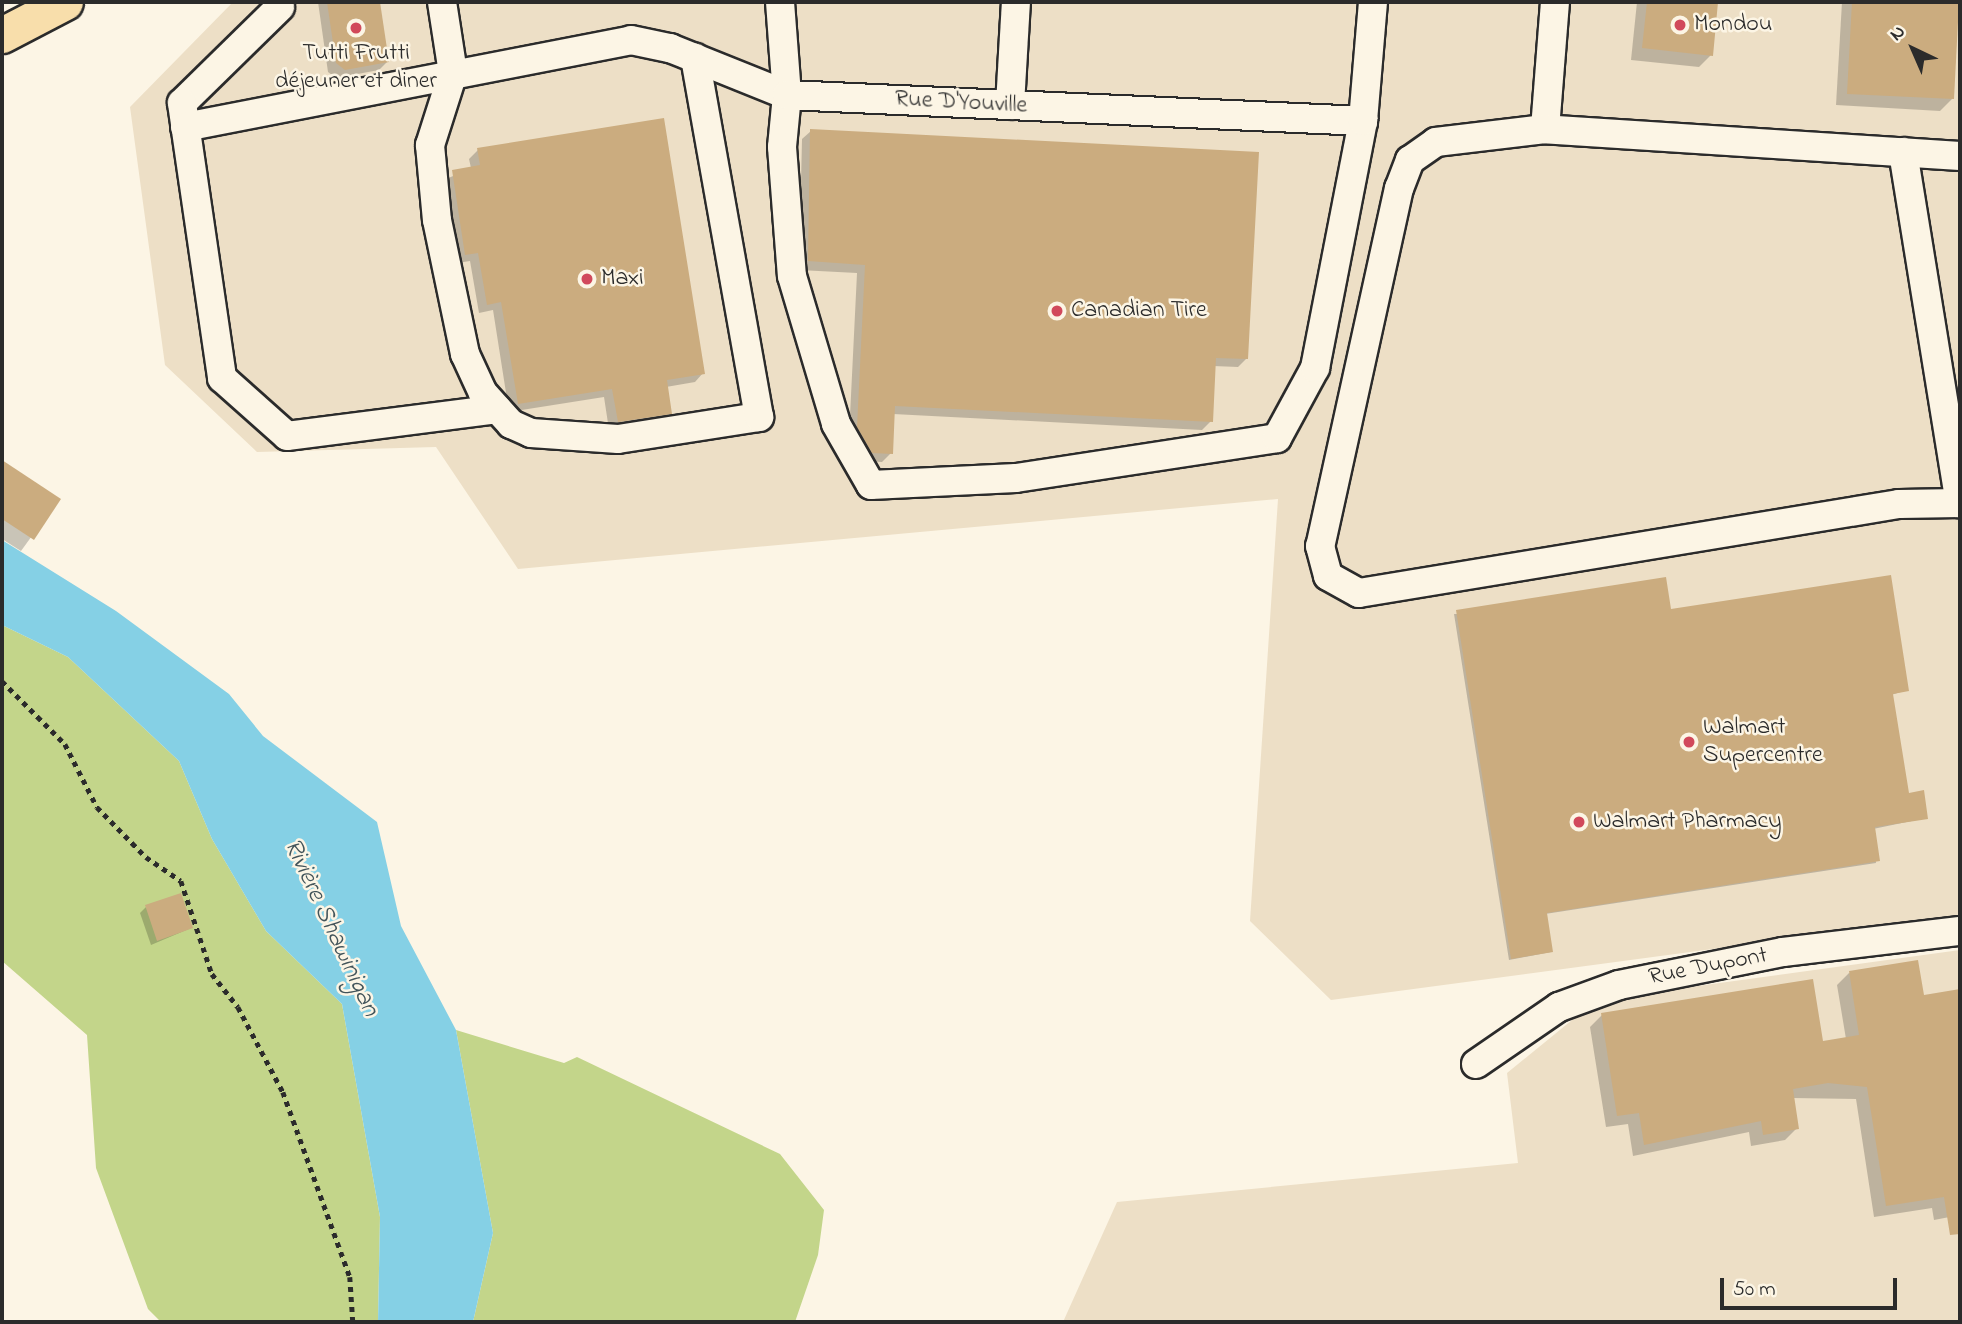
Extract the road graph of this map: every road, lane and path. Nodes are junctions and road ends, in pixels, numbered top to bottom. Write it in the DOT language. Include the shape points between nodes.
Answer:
graph roads {
  1 [pos="442,2"];
  2 [pos="780,2"];
  3 [pos="1016,2"];
  4 [pos="1373,2"];
  5 [pos="1555,2"];
  6 [pos="58,3"];
  7 [pos="280,7"];
  8 [pos="2,35"];
  9 [pos="695,58"];
  10 [pos="453,73"];
  11 [pos="787,95"];
  12 [pos="1010,105"];
  13 [pos="1363,121"];
  14 [pos="185,127"];
  15 [pos="1545,129"];
  16 [pos="1903,152"];
  17 [pos="1960,156"];
  18 [pos="497,409"];
  19 [pos="1960,503"];
  20 [pos="2,681"];
  21 [pos="1960,931"];
  22 [pos="1476,1064"];
  23 [pos="353,1322"];
  1 -- 10 [label="street"];
  2 -- 11 [label="street"];
  3 -- 12 [label="street"];
  4 -- 13 [label="street"];
  5 -- 15 [label="street"];
  6 -- 8 [label="main road"];
  7 -- 14 [label="street" via="181,103"];
  9 -- 10 [label="street, Rue D'Youville" via="631,40"];
  9 -- 11 [label="street, Rue D'Youville"];
  9 -- 18 [label="street" via="760,417 618,439 531,433"];
  10 -- 14 [label="street, Rue D'Youville"];
  10 -- 18 [label="street" via="430,145 430,188 465,354"];
  11 -- 12 [label="street, Rue D'Youville"];
  11 -- 13 [label="street" via="782,147 801,317 836,424 872,485 1016,478 1277,438 1315,368"];
  12 -- 13 [label="street, Rue D'Youville"];
  14 -- 18 [label="street" via="222,378 287,436"];
  15 -- 16 [label="street"];
  15 -- 19 [label="street" via="1456,135 1409,160 1320,546 1328,576 1359,593 1899,504"];
  16 -- 17 [label="street"];
  16 -- 19 [label="street"];
  20 -- 23 [label="path" via="65,744 97,807 146,857 181,881 212,974 238,1007 283,1092 317,1200 350,1277"];
  21 -- 22 [label="street, Rue Dupont" via="1783,952 1619,985 1559,1007"];
}
